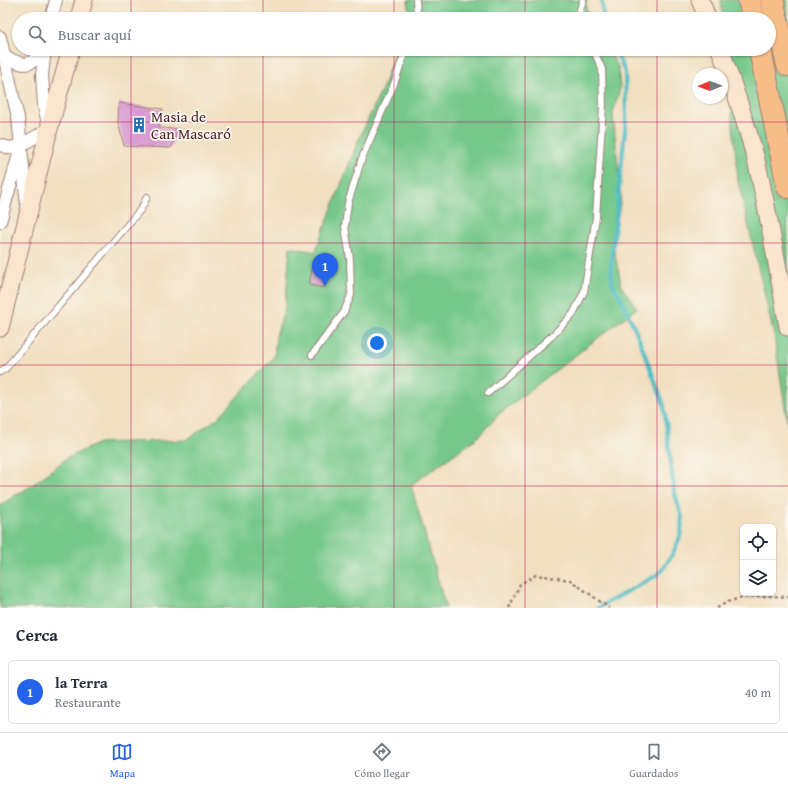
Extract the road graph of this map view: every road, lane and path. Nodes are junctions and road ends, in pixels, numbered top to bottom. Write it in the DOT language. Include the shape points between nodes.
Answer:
graph roads {
  1 [pos="56,0"];
  2 [pos="84,0"];
  3 [pos="416,0"];
  4 [pos="583,0"];
  5 [pos="700,0"];
  6 [pos="749,0"];
  7 [pos="772,0"];
  8 [pos="53,12"];
  9 [pos="80,12"];
  10 [pos="417,12"];
  11 [pos="579,12"];
  12 [pos="705,12"];
  13 [pos="752,12"];
  14 [pos="775,12"];
  15 [pos="776,16"];
  16 [pos="0,37"];
  17 [pos="37,56"];
  18 [pos="44,56"];
  19 [pos="69,56"];
  20 [pos="404,56"];
  21 [pos="596,56"];
  22 [pos="722,56"];
  23 [pos="761,56"];
  24 [pos="4,57"];
  25 [pos="788,65"];
  26 [pos="49,129"];
  27 [pos="0,145"];
  28 [pos="21,145"];
  29 [pos="788,187"];
  30 [pos="147,197"];
  31 [pos="28,218"];
  32 [pos="0,222"];
  33 [pos="788,327"];
  34 [pos="0,328"];
  35 [pos="312,355"];
  36 [pos="0,372"];
  37 [pos="488,393"];
  38 [pos="788,597"];
  39 [pos="509,608"];
  40 [pos="609,608"];
  41 [pos="717,608"];
  1 -- 8 [label="street"];
  2 -- 9 [label="main road"];
  3 -- 10 [label="lane"];
  4 -- 11 [label="lane"];
  5 -- 12 [label="main road"];
  6 -- 13 [label="highway"];
  7 -- 14 [label="highway"];
  15 -- 25 [label="highway"];
  16 -- 24 [label="street"];
  17 -- 24 [label="street" via="24,65"];
  18 -- 26 [label="street" via="42,75"];
  19 -- 26 [label="main road"];
  20 -- 35 [label="lane" via="362,158 348,204 345,226 350,259 351,295 344,312"];
  21 -- 37 [label="lane" via="602,69 603,106 596,217 584,292 573,314"];
  22 -- 33 [label="main road" via="754,156"];
  23 -- 29 [label="highway"];
  24 -- 28 [label="street" via="18,118"];
  26 -- 28 [label="street"];
  26 -- 31 [label="main road"];
  27 -- 28 [label="street" via="10,148"];
  28 -- 31 [label="street"];
  28 -- 32 [label="street"];
  30 -- 36 [label="lane" via="141,209"];
  31 -- 34 [label="main road"];
  38 -- 41 [label="path" via="744,597"];
  39 -- 40 [label="path" via="520,584 536,575 570,580"];
}
